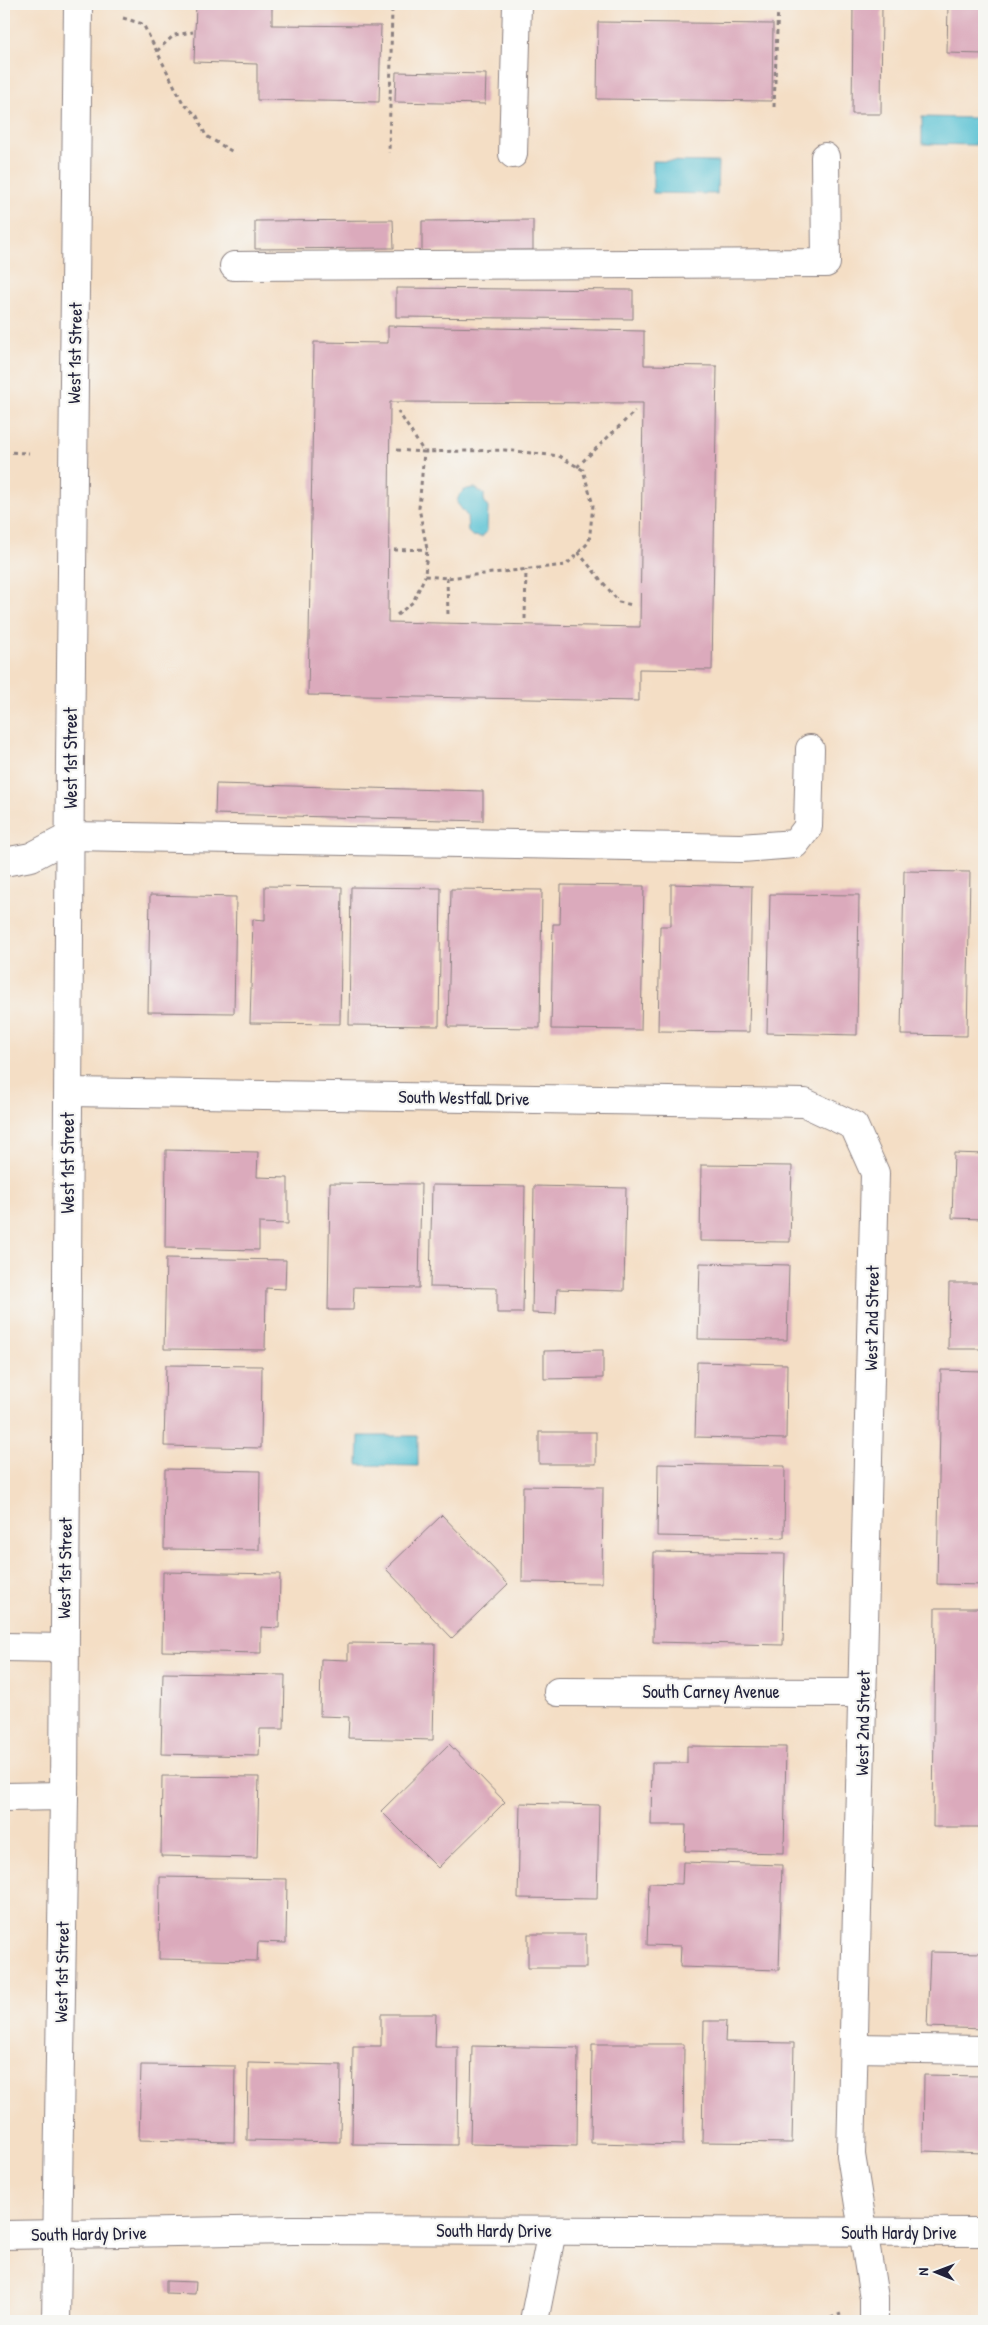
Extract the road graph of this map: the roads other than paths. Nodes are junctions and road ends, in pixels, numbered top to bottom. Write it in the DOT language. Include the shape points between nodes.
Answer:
graph roads {
  1 [pos="78,4"];
  2 [pos="517,4"];
  3 [pos="513,154"];
  4 [pos="825,157"];
  5 [pos="234,266"];
  6 [pos="810,749"];
  7 [pos="71,836"];
  8 [pos="4,862"];
  9 [pos="69,1092"];
  10 [pos="854,1126"];
  11 [pos="4,1647"];
  12 [pos="64,1648"];
  13 [pos="558,1692"];
  14 [pos="863,1693"];
  15 [pos="64,1796"];
  16 [pos="4,1797"];
  17 [pos="854,2048"];
  18 [pos="984,2050"];
  19 [pos="552,2232"];
  20 [pos="984,2232"];
  21 [pos="862,2233"];
  22 [pos="57,2234"];
  23 [pos="4,2235"];
  24 [pos="56,2321"];
  25 [pos="534,2321"];
  26 [pos="874,2321"];
  1 -- 7 [label="street, West 1st Street"];
  2 -- 3 [label="street"];
  4 -- 5 [label="street" via="826,264"];
  6 -- 7 [label="street" via="808,827 795,844 741,848"];
  7 -- 8 [label="street" via="32,857"];
  7 -- 9 [label="street, West 1st Street"];
  9 -- 10 [label="street, South Westfall Drive" via="805,1103"];
  9 -- 12 [label="street, West 1st Street"];
  10 -- 14 [label="street, West 2nd Street" via="875,1173"];
  11 -- 12 [label="street"];
  12 -- 15 [label="street, West 1st Street"];
  13 -- 14 [label="street, South Carney Avenue"];
  14 -- 17 [label="street, West 2nd Street"];
  15 -- 16 [label="street"];
  15 -- 22 [label="street, West 1st Street"];
  17 -- 18 [label="street"];
  17 -- 21 [label="street, West 2nd Street" via="851,2155"];
  19 -- 21 [label="street, South Hardy Drive"];
  19 -- 22 [label="street, South Hardy Drive" via="293,2230"];
  19 -- 25 [label="street"];
  20 -- 21 [label="street, South Hardy Drive"];
  21 -- 26 [label="street, West 2nd Street" via="874,2298"];
  22 -- 23 [label="street, South Hardy Drive"];
  22 -- 24 [label="street, West 1st Street"];
}
